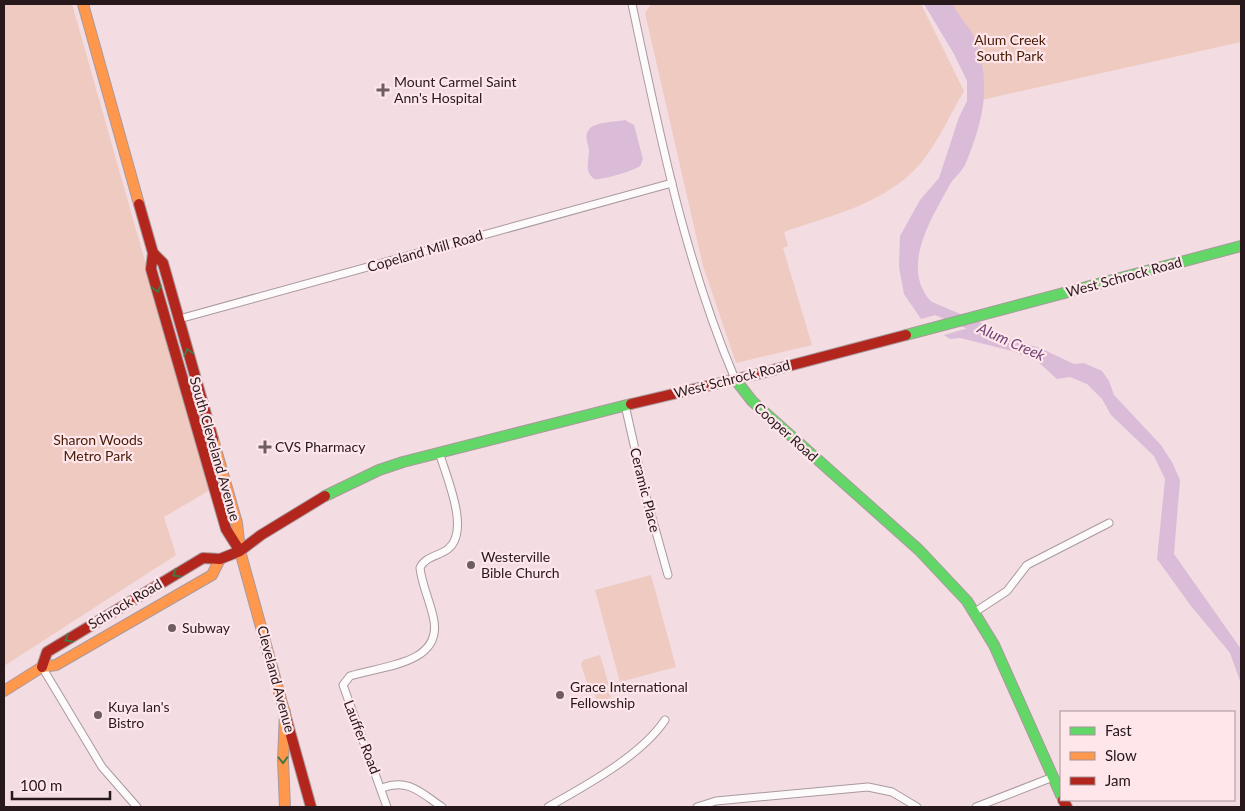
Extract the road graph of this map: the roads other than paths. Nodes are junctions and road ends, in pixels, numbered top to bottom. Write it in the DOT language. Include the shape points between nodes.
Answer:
graph roads {
  1 [pos="83,4"];
  2 [pos="632,4"];
  3 [pos="672,182"];
  4 [pos="1241,246"];
  5 [pos="153,253"];
  6 [pos="179,319"];
  7 [pos="734,379"];
  8 [pos="624,405"];
  9 [pos="439,452"];
  10 [pos="1109,523"];
  11 [pos="240,551"];
  12 [pos="220,559"];
  13 [pos="668,575"];
  14 [pos="975,612"];
  15 [pos="42,667"];
  16 [pos="4,691"];
  17 [pos="285,712"];
  18 [pos="665,720"];
  19 [pos="1053,777"];
  20 [pos="382,788"];
  21 [pos="1060,793"];
  22 [pos="137,807"];
  23 [pos="285,807"];
  24 [pos="311,807"];
  25 [pos="387,807"];
  26 [pos="442,807"];
  27 [pos="548,807"];
  28 [pos="698,807"];
  29 [pos="917,807"];
  30 [pos="976,807"];
  1 -- 5 [label="main road, South Cleveland Avenue"];
  2 -- 3 [label="street, Cooper Road"];
  3 -- 6 [label="street, Copeland Mill Road"];
  3 -- 7 [label="street, Cooper Road" via="699,286"];
  4 -- 7 [label="main road, West Schrock Road"];
  5 -- 6 [label="main road, South Cleveland Avenue" via="163,263"];
  5 -- 11 [label="main road, South Cleveland Avenue, one-way" via="152,269 209,474 226,529"];
  11 -- 6 [label="main road, South Cleveland Avenue, one-way" via="237,523"];
  7 -- 8 [label="main road, West Schrock Road"];
  7 -- 14 [label="main road, Cooper Road" via="752,401 933,564"];
  8 -- 9 [label="main road, West Schrock Road"];
  8 -- 13 [label="street, Ceramic Place"];
  9 -- 11 [label="main road, West Schrock Road" via="379,470 330,493"];
  9 -- 20 [label="street, Lauffer Road" via="458,517 458,532 452,546 440,555 426,559 420,568 434,620 435,633 430,646 420,656 350,676 343,685"];
  10 -- 14 [label="street" via="1027,565 1007,591"];
  11 -- 12 [label="main road, Schrock Road"];
  11 -- 17 [label="main road, Cleveland Avenue"];
  12 -- 15 [label="main road, Schrock Road" via="212,575 56,666"];
  12 -- 15 [label="main road, Schrock Road, one-way" via="203,558 47,652"];
  14 -- 19 [label="main road, Cooper Road" via="994,645"];
  15 -- 16 [label="main road, Schrock Road"];
  15 -- 22 [label="street" via="102,767"];
  17 -- 23 [label="main road, one-way"];
  17 -- 24 [label="main road, Cleveland Avenue"];
  18 -- 27 [label="street" via="656,733 599,778"];
  19 -- 21 [label="main road, Cooper Road"];
  19 -- 30 [label="street"];
  20 -- 25 [label="street, Lauffer Road"];
  20 -- 26 [label="street" via="403,783"];
  28 -- 29 [label="street" via="716,801 868,786 892,792"];
}
